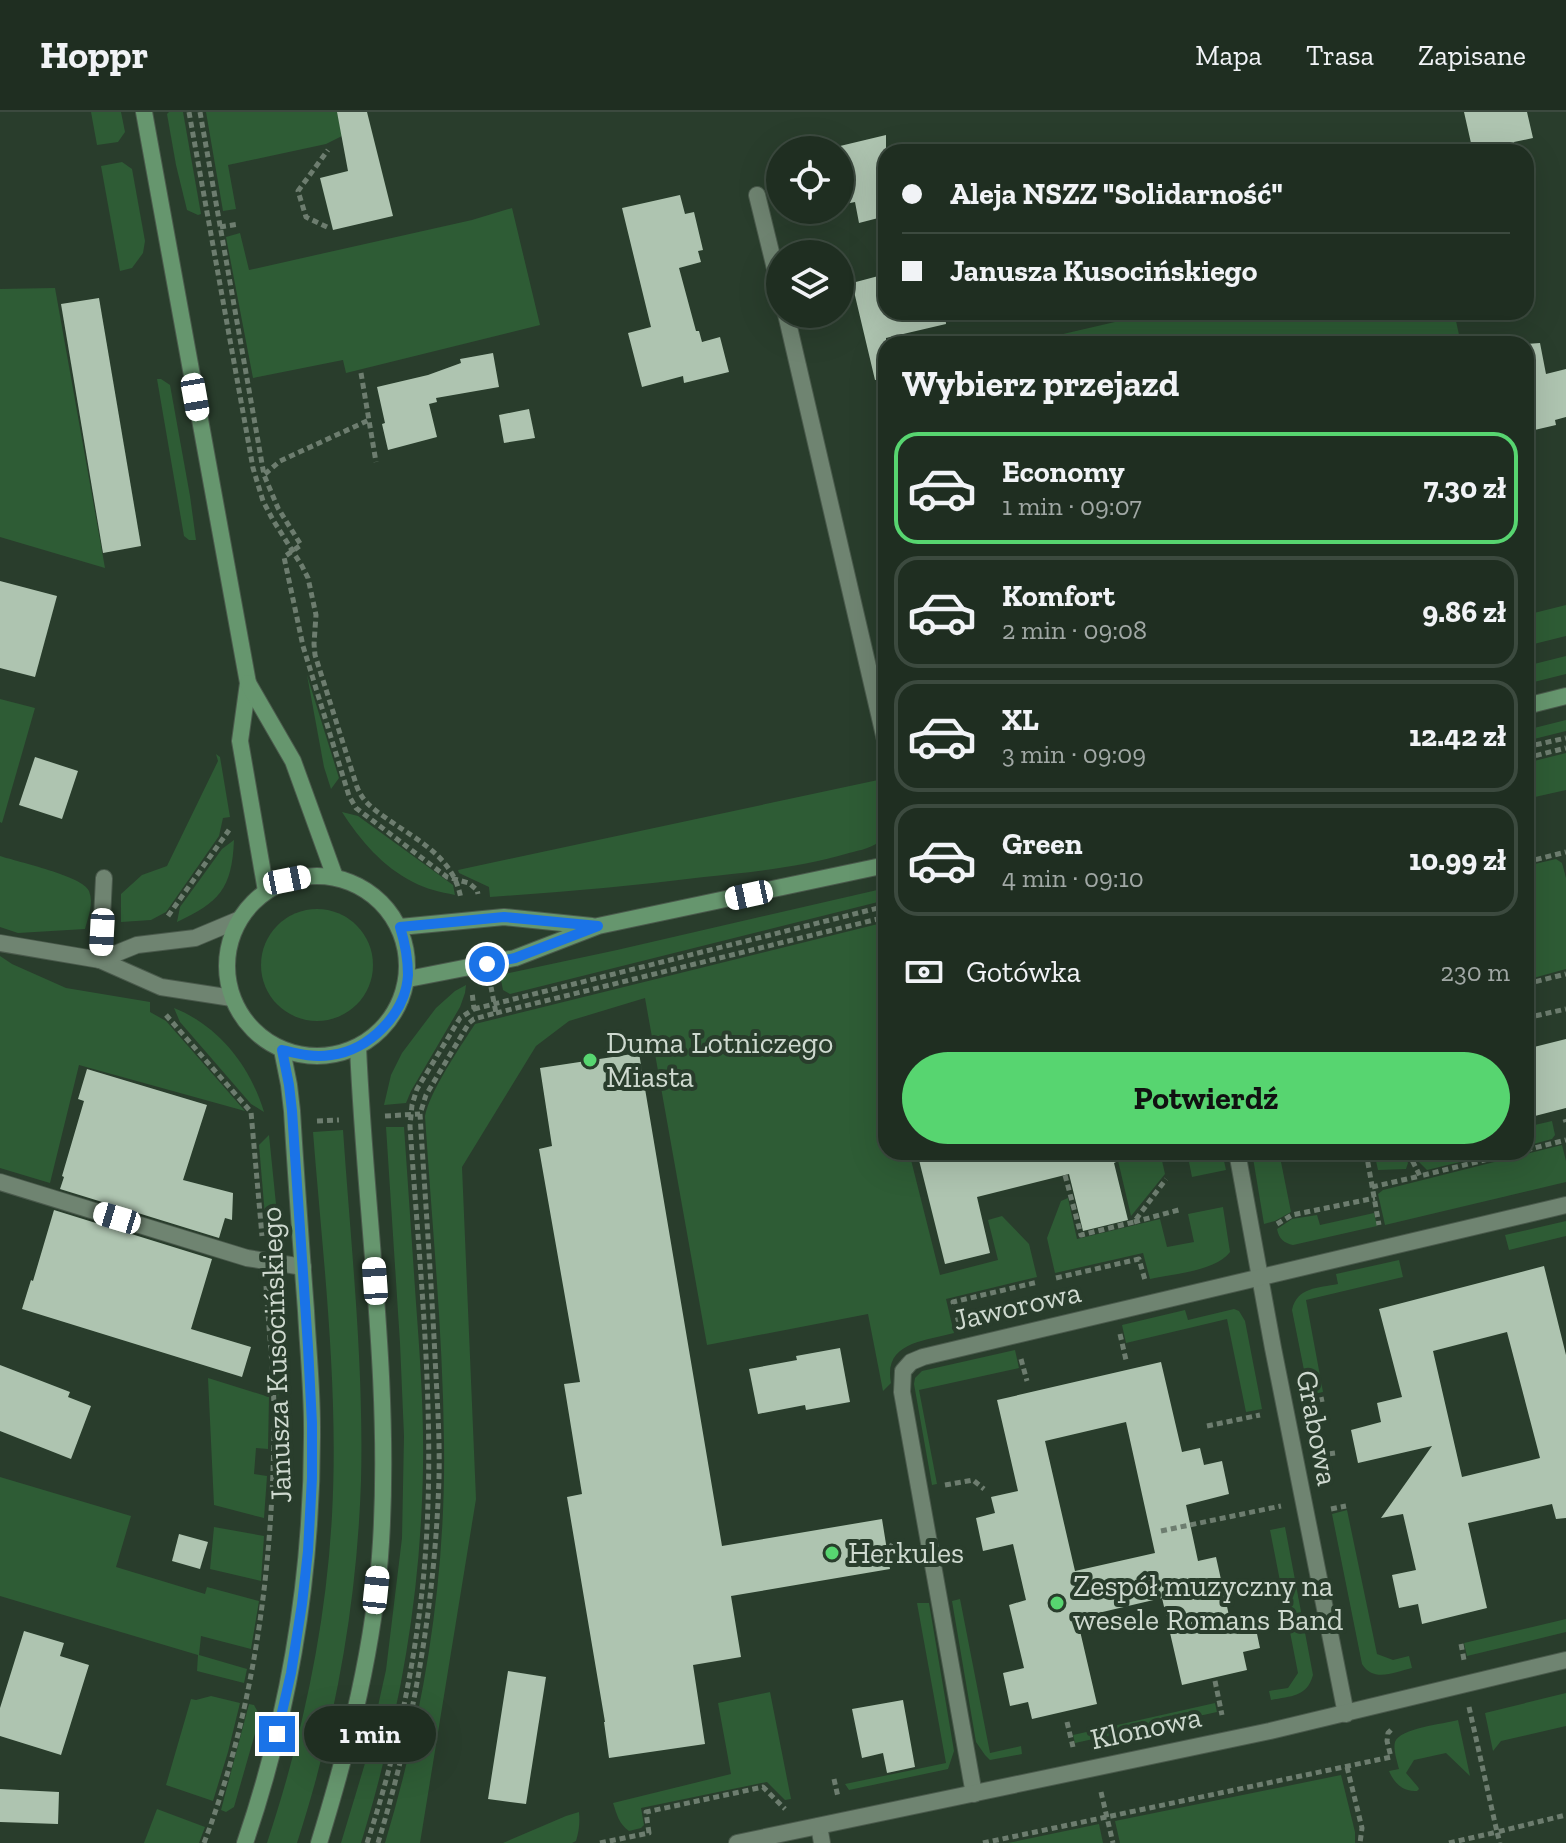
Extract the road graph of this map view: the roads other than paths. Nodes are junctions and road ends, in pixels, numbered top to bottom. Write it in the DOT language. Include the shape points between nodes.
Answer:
graph roads {
  1 [pos="144,112"];
  2 [pos="757,195"];
  3 [pos="768,240"];
  4 [pos="789,328"];
  5 [pos="248,683"];
  6 [pos="1566,696"];
  7 [pos="1534,704"];
  8 [pos="878,710"];
  9 [pos="878,867"];
  10 [pos="335,877"];
  11 [pos="104,878"];
  12 [pos="266,891"];
  13 [pos="238,920"];
  14 [pos="598,926"];
  15 [pos="400,927"];
  16 [pos="0,943"];
  17 [pos="100,960"];
  18 [pos="408,979"];
  19 [pos="232,998"];
  20 [pos="358,1047"];
  21 [pos="282,1050"];
  22 [pos="1238,1160"];
  23 [pos="0,1182"];
  24 [pos="1566,1205"];
  25 [pos="303,1267"];
  26 [pos="1260,1278"];
  27 [pos="1566,1660"];
  28 [pos="1346,1714"];
  29 [pos="974,1794"];
  30 [pos="819,1826"];
  31 [pos="245,1843"];
  32 [pos="319,1843"];
  33 [pos="737,1843"];
  34 [pos="822,1843"];
  1 -- 5 [label="street"];
  2 -- 3 [label="street"];
  4 -- 8 [label="street"];
  5 -- 10 [label="street" via="293,761"];
  5 -- 12 [label="street" via="240,741"];
  6 -- 7 [label="street"];
  9 -- 14 [label="street"];
  10 -- 12 [label="street" via="311,875"];
  10 -- 15 [label="street" via="362,886"];
  11 -- 17 [label="street"];
  12 -- 13 [label="street"];
  13 -- 17 [label="street" via="195,938 137,945"];
  13 -- 19 [label="street" via="226,963"];
  14 -- 15 [label="street" via="504,917"];
  14 -- 18 [label="street" via="515,958"];
  15 -- 18 [label="street"];
  16 -- 17 [label="street"];
  17 -- 19 [label="street" via="161,987"];
  18 -- 20 [label="street" via="399,1006 382,1030"];
  19 -- 21 [label="street" via="257,1034"];
  20 -- 21 [label="street" via="334,1055"];
  20 -- 32 [label="street" via="383,1419 381,1543 363,1677"];
  21 -- 25 [label="street, Janusza Kusocińskiego" via="292,1111"];
  22 -- 26 [label="street, Grabowa"];
  23 -- 25 [label="street" via="247,1258"];
  24 -- 26 [label="street, Jaworowa"];
  25 -- 31 [label="street, Janusza Kusocińskiego" via="312,1423 308,1551 291,1673"];
  26 -- 28 [label="street, Grabowa"];
  26 -- 29 [label="street, Jaworowa" via="923,1357 903,1371 902,1392"];
  27 -- 28 [label="street, Klonowa"];
  28 -- 29 [label="street, Klonowa"];
  29 -- 30 [label="street, Klonowa"];
  30 -- 33 [label="street, Klonowa"];
  30 -- 34 [label="street"];
}
